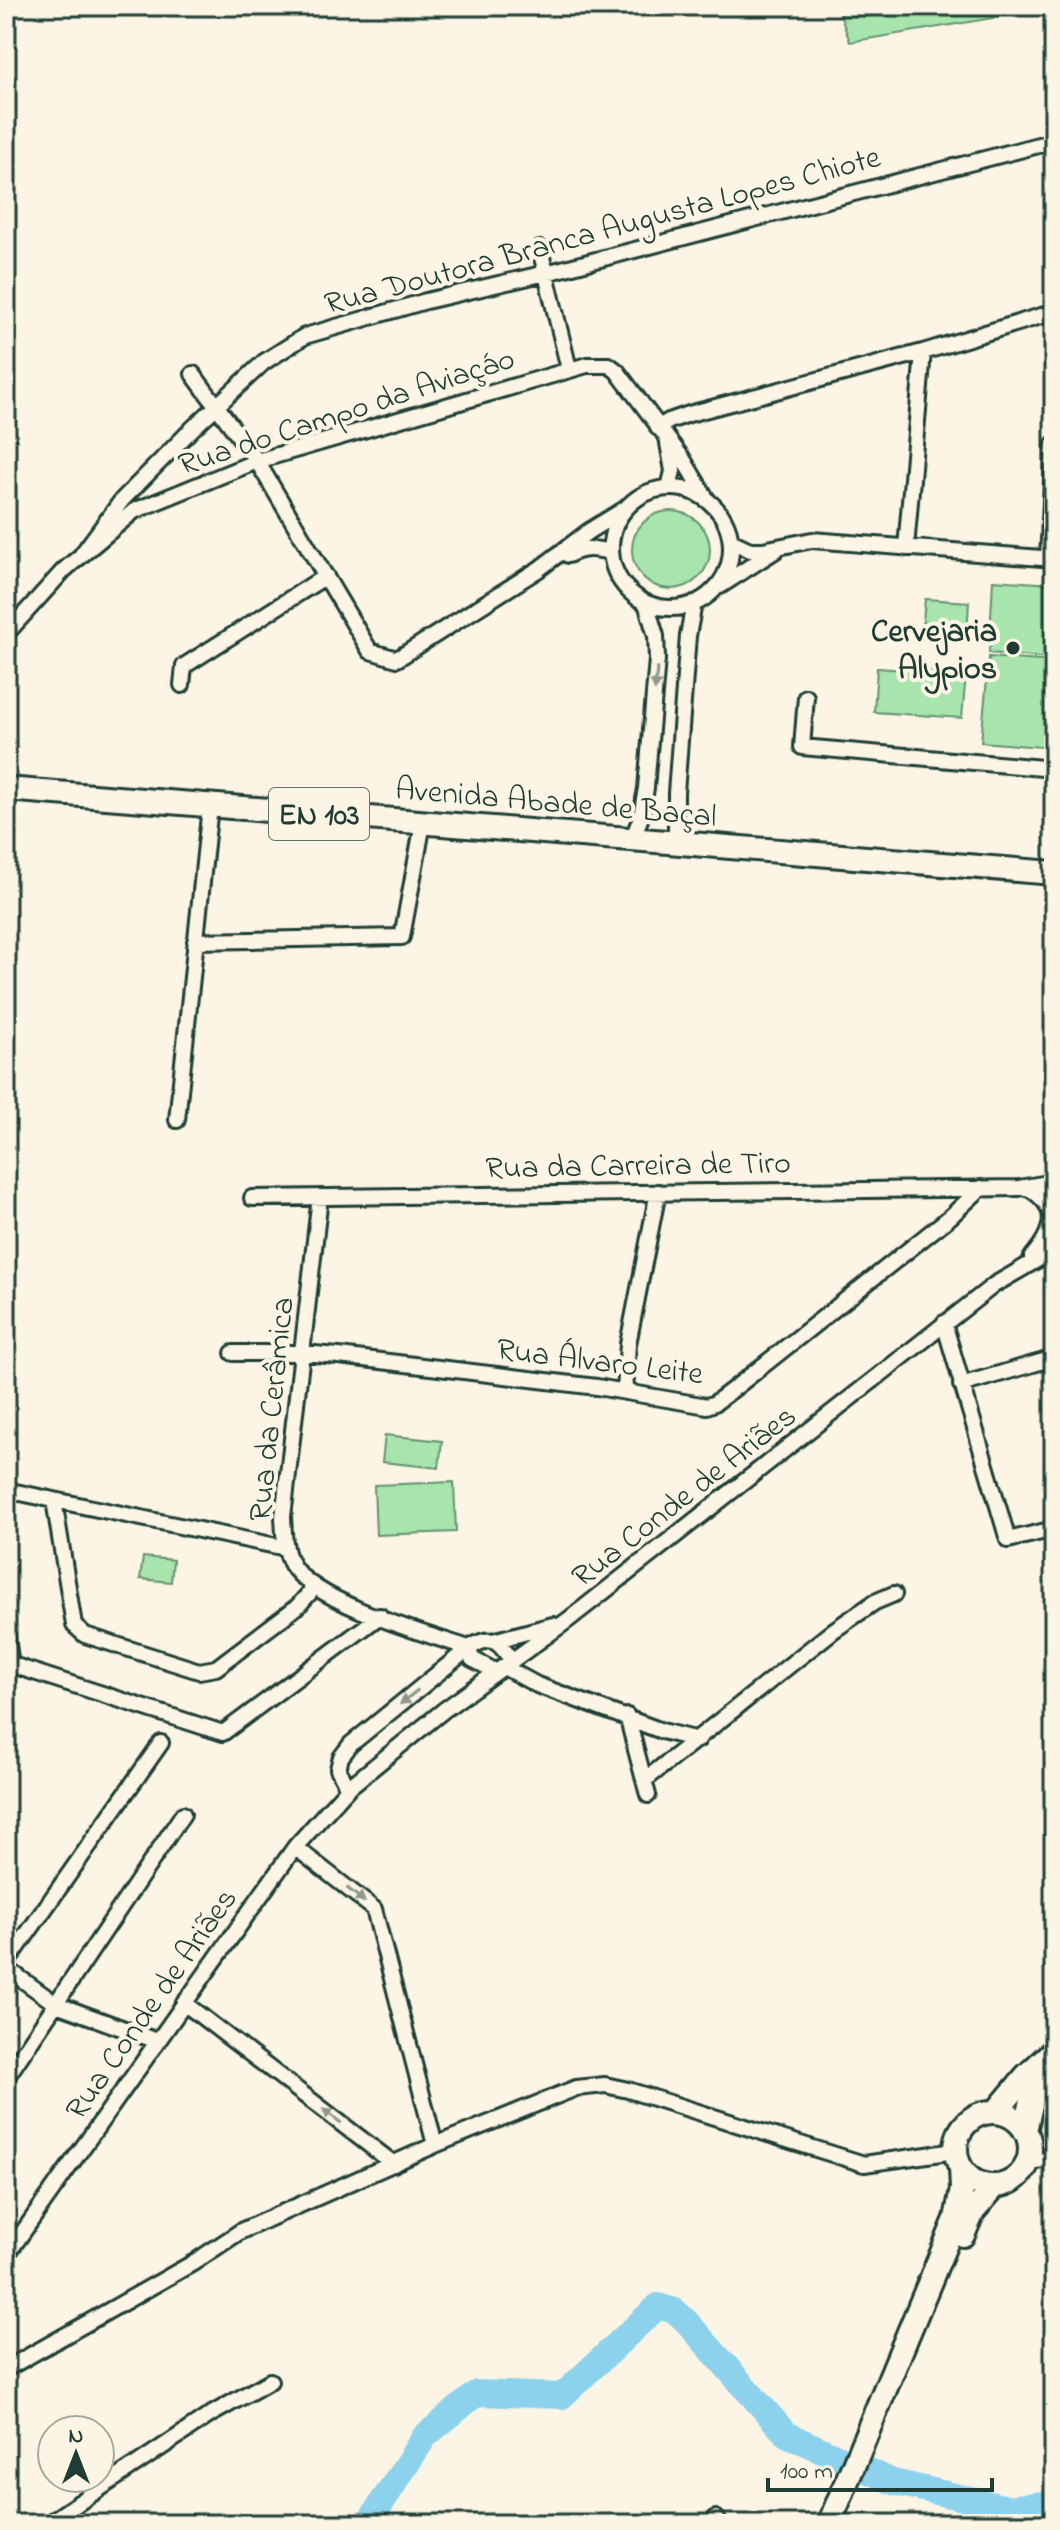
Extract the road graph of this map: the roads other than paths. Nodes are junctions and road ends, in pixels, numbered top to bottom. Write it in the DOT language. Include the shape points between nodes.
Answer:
graph roads {
  1 [pos="1054,141"];
  2 [pos="540,249"];
  3 [pos="546,273"];
  4 [pos="1054,312"];
  5 [pos="923,352"];
  6 [pos="569,369"];
  7 [pos="193,374"];
  8 [pos="218,405"];
  9 [pos="658,428"];
  10 [pos="668,442"];
  11 [pos="1054,444"];
  12 [pos="257,461"];
  13 [pos="669,488"];
  14 [pos="708,501"];
  15 [pos="625,509"];
  16 [pos="731,541"];
  17 [pos="780,547"];
  18 [pos="906,548"];
  19 [pos="610,552"];
  20 [pos="80,557"];
  21 [pos="1051,559"];
  22 [pos="539,569"];
  23 [pos="326,576"];
  24 [pos="715,589"];
  25 [pos="646,603"];
  26 [pos="694,603"];
  27 [pos="6,634"];
  28 [pos="182,685"];
  29 [pos="806,697"];
  30 [pos="1054,769"];
  31 [pos="6,789"];
  32 [pos="210,806"];
  33 [pos="423,823"];
  34 [pos="632,840"];
  35 [pos="676,843"];
  36 [pos="1054,873"];
  37 [pos="195,941"];
  38 [pos="177,1120"];
  39 [pos="1054,1182"];
  40 [pos="1025,1187"];
  41 [pos="981,1188"];
  42 [pos="658,1192"];
  43 [pos="320,1197"];
  44 [pos="252,1198"];
  45 [pos="1048,1198"];
  46 [pos="1054,1250"];
  47 [pos="1026,1265"];
  48 [pos="944,1323"];
  49 [pos="233,1353"];
  50 [pos="302,1353"];
  51 [pos="1054,1358"];
  52 [pos="961,1385"];
  53 [pos="625,1392"];
  54 [pos="6,1490"];
  55 [pos="54,1500"];
  56 [pos="1054,1529"];
  57 [pos="286,1548"];
  58 [pos="314,1588"];
  59 [pos="894,1594"];
  60 [pos="380,1616"];
  61 [pos="568,1620"];
  62 [pos="6,1632"];
  63 [pos="493,1641"];
  64 [pos="471,1653"];
  65 [pos="8,1664"];
  66 [pos="504,1667"];
  67 [pos="477,1686"];
  68 [pos="627,1716"];
  69 [pos="698,1740"];
  70 [pos="161,1743"];
  71 [pos="348,1788"];
  72 [pos="183,1814"];
  73 [pos="295,1847"];
  74 [pos="6,1966"];
  75 [pos="184,2003"];
  76 [pos="56,2004"];
  77 [pos="157,2041"];
  78 [pos="1054,2050"];
  79 [pos="1054,2069"];
  80 [pos="6,2078"];
  81 [pos="996,2112"];
  82 [pos="1025,2131"];
  83 [pos="435,2145"];
  84 [pos="958,2160"];
  85 [pos="1054,2160"];
  86 [pos="1028,2161"];
  87 [pos="394,2164"];
  88 [pos="995,2186"];
  89 [pos="6,2256"];
  90 [pos="6,2369"];
  91 [pos="270,2381"];
  92 [pos="894,2384"];
  93 [pos="47,2524"];
  94 [pos="829,2524"];
  95 [pos="839,2524"];
  1 -- 3 [label="street, Rua Doutora Branca Augusta Lopes Chiote"];
  2 -- 3 [label="street"];
  3 -- 6 [label="street"];
  3 -- 8 [label="street, Rua Doutora Branca Augusta Lopes Chiote" via="305,336 264,362"];
  4 -- 5 [label="street"];
  5 -- 9 [label="street" via="689,414"];
  5 -- 18 [label="street"];
  6 -- 9 [label="street, Rua do Campo da Aviaçáo" via="609,365"];
  6 -- 12 [label="street, Rua do Campo da Aviaçáo"];
  7 -- 8 [label="street"];
  8 -- 12 [label="street"];
  8 -- 20 [label="street, Rua Doutora Branca Augusta Lopes Chiote" via="122,500"];
  9 -- 10 [label="street, Rua do Campo da Aviaçáo"];
  10 -- 13 [label="street" via="673,471"];
  10 -- 14 [label="street, Rua do Campo da Aviaçáo"];
  11 -- 21 [label="street"];
  12 -- 20 [label="street, Rua do Campo da Aviaçáo" via="134,511"];
  12 -- 23 [label="street"];
  13 -- 14 [label="street"];
  13 -- 15 [label="street" via="637,498"];
  14 -- 16 [label="street" via="727,525"];
  15 -- 19 [label="street"];
  15 -- 22 [label="street"];
  16 -- 17 [label="street" via="750,550"];
  16 -- 24 [label="street" via="725,574"];
  17 -- 18 [label="street" via="812,540"];
  17 -- 24 [label="street"];
  18 -- 21 [label="street"];
  19 -- 22 [label="street" via="581,548"];
  19 -- 25 [label="street" via="621,582"];
  20 -- 27 [label="street, Rua do Campo da Aviaçáo"];
  22 -- 23 [label="street" via="397,659 370,651"];
  23 -- 28 [label="street" via="184,666"];
  24 -- 26 [label="street"];
  25 -- 26 [label="street" via="662,608"];
  25 -- 34 [label="street, one-way" via="657,659 646,788"];
  26 -- 35 [label="street"];
  29 -- 30 [label="street" via="802,747"];
  31 -- 32 [label="main road, Avenida Abade de Baçal / EN 103"];
  32 -- 33 [label="main road, Avenida Abade de Baçal / EN 103"];
  32 -- 37 [label="street"];
  33 -- 34 [label="main road, Avenida Abade de Baçal / EN 103"];
  33 -- 37 [label="street" via="402,937"];
  34 -- 35 [label="main road, Avenida Abade de Baçal / EN 103"];
  35 -- 36 [label="main road, Avenida Abade de Baçal / EN 103"];
  37 -- 38 [label="street"];
  39 -- 40 [label="street, Rua da Carreira de Tiro"];
  40 -- 41 [label="street, Rua da Carreira de Tiro"];
  40 -- 45 [label="street"];
  41 -- 42 [label="street, Rua da Carreira de Tiro"];
  41 -- 53 [label="street, Rua Álvaro Leite" via="715,1403 693,1405"];
  42 -- 43 [label="street, Rua da Carreira de Tiro"];
  42 -- 53 [label="street" via="628,1344"];
  43 -- 44 [label="street, Rua da Carreira de Tiro"];
  43 -- 50 [label="street, Rua da Cerâmica"];
  45 -- 47 [label="street" via="1053,1227"];
  46 -- 47 [label="street, Rua Conde de Ariães"];
  47 -- 48 [label="street, Rua Conde de Ariães"];
  48 -- 52 [label="street"];
  48 -- 61 [label="street, Rua Conde de Ariães"];
  49 -- 50 [label="street, Rua Álvaro Leite"];
  50 -- 53 [label="street, Rua Álvaro Leite"];
  50 -- 57 [label="street, Rua da Cerâmica" via="283,1517"];
  51 -- 52 [label="street"];
  52 -- 56 [label="street" via="1008,1540"];
  54 -- 55 [label="street"];
  55 -- 57 [label="street"];
  55 -- 58 [label="street" via="74,1625 85,1635 199,1671 216,1668"];
  57 -- 58 [label="street, Rua da Cerâmica" via="291,1563"];
  58 -- 60 [label="street, Rua da Cerâmica"];
  59 -- 69 [label="street" via="834,1630"];
  60 -- 64 [label="street, Rua da Cerâmica"];
  60 -- 65 [label="street" via="223,1733"];
  61 -- 63 [label="street"];
  61 -- 66 [label="street, Rua Conde de Ariães"];
  62 -- 65 [label="street"];
  63 -- 64 [label="street" via="481,1641"];
  63 -- 66 [label="street" via="501,1644"];
  64 -- 66 [label="street, Rua da Cerâmica"];
  64 -- 67 [label="street"];
  64 -- 71 [label="street, one-way" via="351,1744 338,1769"];
  66 -- 67 [label="street, Rua Conde de Ariães"];
  66 -- 68 [label="street, Rua da Cerâmica" via="537,1685"];
  67 -- 71 [label="street, Rua Conde de Ariães"];
  68 -- 69 [label="street, Rua da Cerâmica"];
  68 -- 69 [label="street" via="646,1788"];
  70 -- 74 [label="street"];
  71 -- 73 [label="street, Rua Conde de Ariães"];
  72 -- 76 [label="street"];
  73 -- 75 [label="street, Rua Conde de Ariães"];
  73 -- 83 [label="street, one-way" via="374,1909"];
  74 -- 76 [label="street"];
  75 -- 77 [label="street, Rua Conde de Ariães"];
  87 -- 75 [label="street, one-way"];
  76 -- 77 [label="street"];
  76 -- 80 [label="street"];
  77 -- 89 [label="street, Rua Conde de Ariães"];
  78 -- 81 [label="main road"];
  79 -- 82 [label="main road" via="1034,2092"];
  81 -- 82 [label="main road"];
  81 -- 84 [label="main road" via="971,2119 957,2139"];
  82 -- 86 [label="main road"];
  83 -- 84 [label="street" via="591,2085 628,2090 864,2164"];
  83 -- 87 [label="street"];
  84 -- 88 [label="main road" via="975,2182"];
  84 -- 92 [label="main road" via="962,2189 956,2219"];
  85 -- 86 [label="street"];
  86 -- 88 [label="main road" via="1013,2181"];
  87 -- 90 [label="street" via="241,2231"];
  88 -- 92 [label="main road" via="972,2215"];
  91 -- 93 [label="street"];
  92 -- 94 [label="main road"];
  92 -- 95 [label="main road"];
}
